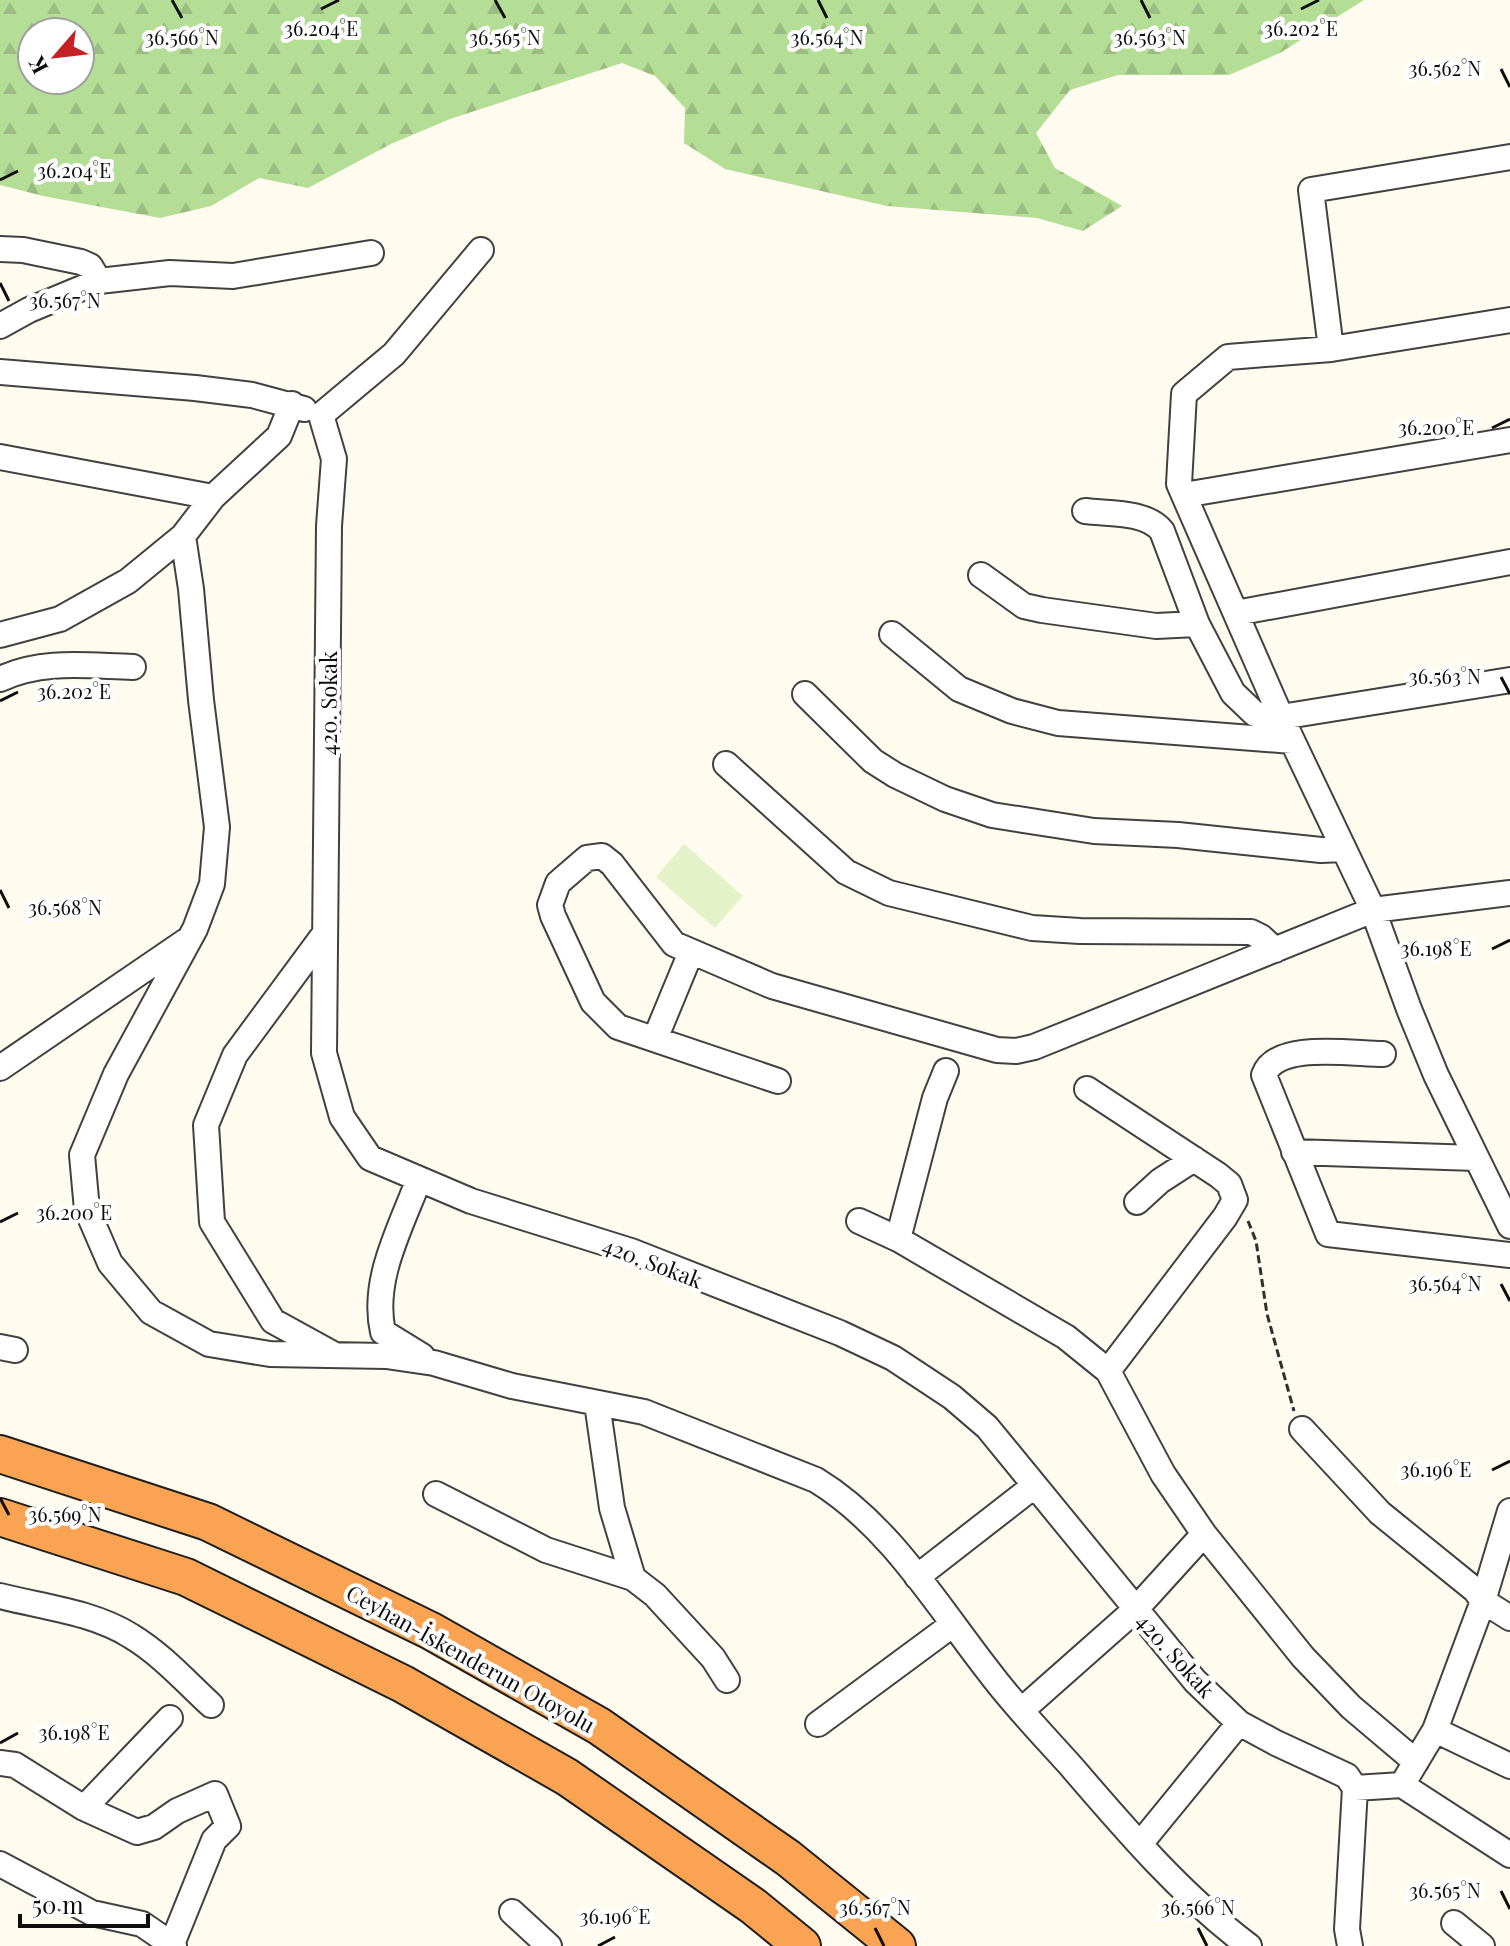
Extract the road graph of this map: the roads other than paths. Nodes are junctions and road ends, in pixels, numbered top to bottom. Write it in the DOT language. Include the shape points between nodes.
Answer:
graph roads {
  1 [pos="1510,157"];
  2 [pos="0,249"];
  3 [pos="481,250"];
  4 [pos="371,253"];
  5 [pos="99,281"];
  6 [pos="1510,320"];
  7 [pos="0,326"];
  8 [pos="1331,349"];
  9 [pos="0,372"];
  10 [pos="292,404"];
  11 [pos="321,415"];
  12 [pos="1510,440"];
  13 [pos="0,457"];
  14 [pos="1184,495"];
  15 [pos="213,497"];
  16 [pos="1085,511"];
  17 [pos="183,536"];
  18 [pos="1510,562"];
  19 [pos="981,575"];
  20 [pos="1236,613"];
  21 [pos="1197,624"];
  22 [pos="892,634"];
  23 [pos="0,635"];
  24 [pos="133,667"];
  25 [pos="0,679"];
  26 [pos="1510,680"];
  27 [pos="805,694"];
  28 [pos="1281,717"];
  29 [pos="1292,741"];
  30 [pos="726,764"];
  31 [pos="1344,849"];
  32 [pos="1510,893"];
  33 [pos="1373,910"];
  34 [pos="325,933"];
  35 [pos="190,938"];
  36 [pos="1275,950"];
  37 [pos="691,952"];
  38 [pos="655,1039"];
  39 [pos="1383,1054"];
  40 [pos="0,1068"];
  41 [pos="946,1071"];
  42 [pos="778,1081"];
  43 [pos="1087,1089"];
  44 [pos="1294,1152"];
  45 [pos="1476,1158"];
  46 [pos="1194,1159"];
  47 [pos="419,1179"];
  48 [pos="1137,1202"];
  49 [pos="859,1221"];
  50 [pos="1510,1226"];
  51 [pos="898,1239"];
  52 [pos="1510,1255"];
  53 [pos="337,1355"];
  54 [pos="434,1363"];
  55 [pos="1108,1371"];
  56 [pos="597,1403"];
  57 [pos="1302,1429"];
  58 [pos="0,1454"];
  59 [pos="1034,1486"];
  60 [pos="436,1494"];
  61 [pos="1510,1511"];
  62 [pos="0,1517"];
  63 [pos="1204,1534"];
  64 [pos="917,1577"];
  65 [pos="633,1578"];
  66 [pos="0,1596"];
  67 [pos="1483,1601"];
  68 [pos="1135,1610"];
  69 [pos="1510,1618"];
  70 [pos="952,1625"];
  71 [pos="727,1680"];
  72 [pos="211,1705"];
  73 [pos="1022,1710"];
  74 [pos="170,1718"];
  75 [pos="1239,1723"];
  76 [pos="818,1724"];
  77 [pos="1435,1730"];
  78 [pos="1416,1762"];
  79 [pos="0,1763"];
  80 [pos="1510,1766"];
  81 [pos="1402,1785"];
  82 [pos="1355,1788"];
  83 [pos="84,1808"];
  84 [pos="1140,1844"];
  85 [pos="1510,1855"];
  86 [pos="0,1864"];
  87 [pos="512,1912"];
  88 [pos="1454,1923"];
  89 [pos="173,1945"];
  90 [pos="549,1946"];
  91 [pos="802,1946"];
  92 [pos="897,1946"];
  93 [pos="1249,1946"];
  94 [pos="1350,1946"];
  95 [pos="1482,1946"];
  1 -- 8 [label="street" via="1311,190"];
  2 -- 5 [label="street" via="81,262"];
  3 -- 11 [label="street" via="394,354"];
  4 -- 5 [label="street" via="233,276 170,273"];
  5 -- 7 [label="street"];
  6 -- 8 [label="street"];
  8 -- 14 [label="street" via="1228,357 1184,394 1179,484"];
  9 -- 10 [label="street" via="195,388"];
  10 -- 11 [label="street"];
  10 -- 15 [label="street" via="279,436"];
  11 -- 34 [label="street, 420. Sokak" via="334,459"];
  12 -- 14 [label="street"];
  13 -- 15 [label="street"];
  14 -- 20 [label="street"];
  15 -- 17 [label="street"];
  16 -- 21 [label="street" via="1147,519 1158,526"];
  17 -- 23 [label="street" via="128,581 60,619"];
  17 -- 35 [label="street" via="217,827 212,884"];
  18 -- 20 [label="street"];
  19 -- 21 [label="street" via="1024,606 1156,626"];
  20 -- 28 [label="street"];
  21 -- 28 [label="street" via="1238,700 1255,714"];
  22 -- 29 [label="street" via="959,689 1034,718"];
  24 -- 25 [label="street" via="59,663"];
  26 -- 28 [label="street"];
  27 -- 31 [label="street" via="873,761 945,799 992,815 1094,831"];
  28 -- 29 [label="street"];
  29 -- 31 [label="street"];
  30 -- 36 [label="street" via="846,872 889,893 1032,928 1251,932"];
  31 -- 33 [label="street"];
  32 -- 33 [label="street"];
  33 -- 36 [label="street"];
  33 -- 45 [label="street" via="1414,1022"];
  34 -- 47 [label="street, 420. Sokak" via="324,1053 342,1117 370,1158"];
  34 -- 53 [label="street" via="235,1055 206,1125 212,1222 273,1321"];
  35 -- 40 [label="street"];
  35 -- 53 [label="street" via="116,1074 82,1155 87,1210 110,1263 151,1312 209,1344 270,1354"];
  36 -- 37 [label="street" via="1016,1051 772,986"];
  37 -- 38 [label="street"];
  37 -- 38 [label="street" via="674,944 602,856 587,858 553,890 553,916 593,1002 618,1027"];
  38 -- 42 [label="street"];
  39 -- 44 [label="street" via="1290,1053 1269,1065 1264,1081"];
  41 -- 51 [label="street"];
  43 -- 46 [label="street"];
  44 -- 45 [label="street"];
  44 -- 52 [label="street" via="1328,1234"];
  45 -- 50 [label="street"];
  46 -- 48 [label="street"];
  46 -- 55 [label="street" via="1229,1184 1235,1200"];
  47 -- 54 [label="street" via="382,1278 379,1318 383,1332"];
  47 -- 59 [label="street, 420. Sokak" via="471,1201 631,1251 893,1358 987,1427"];
  49 -- 51 [label="street"];
  51 -- 55 [label="street" via="1066,1337"];
  53 -- 54 [label="street"];
  54 -- 56 [label="street"];
  55 -- 63 [label="street" via="1163,1474"];
  56 -- 64 [label="street" via="644,1412 816,1480 838,1494"];
  56 -- 65 [label="street" via="612,1508"];
  57 -- 67 [label="street" via="1380,1513"];
  58 -- 92 [label="highway, Ceyhan-İskenderun Otoyolu" via="208,1522 431,1631 599,1726 788,1858"];
  59 -- 64 [label="street"];
  59 -- 68 [label="street, 420. Sokak"];
  60 -- 65 [label="street" via="546,1550"];
  61 -- 67 [label="street"];
  62 -- 91 [label="highway" via="186,1577 403,1684 567,1777"];
  63 -- 68 [label="street"];
  63 -- 78 [label="street" via="1303,1657"];
  64 -- 70 [label="street"];
  65 -- 71 [label="street" via="655,1595"];
  66 -- 72 [label="street" via="99,1621 130,1635"];
  67 -- 69 [label="street"];
  67 -- 77 [label="street"];
  68 -- 73 [label="street"];
  68 -- 75 [label="street, 420. Sokak"];
  70 -- 73 [label="street"];
  70 -- 76 [label="street"];
  73 -- 84 [label="street"];
  74 -- 83 [label="street"];
  75 -- 82 [label="street, 420. Sokak" via="1347,1776"];
  75 -- 84 [label="street"];
  77 -- 78 [label="street"];
  77 -- 80 [label="street"];
  78 -- 81 [label="street"];
  79 -- 83 [label="street" via="15,1765"];
  81 -- 82 [label="street"];
  81 -- 85 [label="street"];
  82 -- 94 [label="street"];
  83 -- 89 [label="street" via="137,1832 215,1794 228,1826 214,1840"];
  84 -- 93 [label="street"];
  86 -- 89 [label="street" via="92,1913 142,1924"];
  87 -- 90 [label="street"];
  88 -- 95 [label="street"];
}
